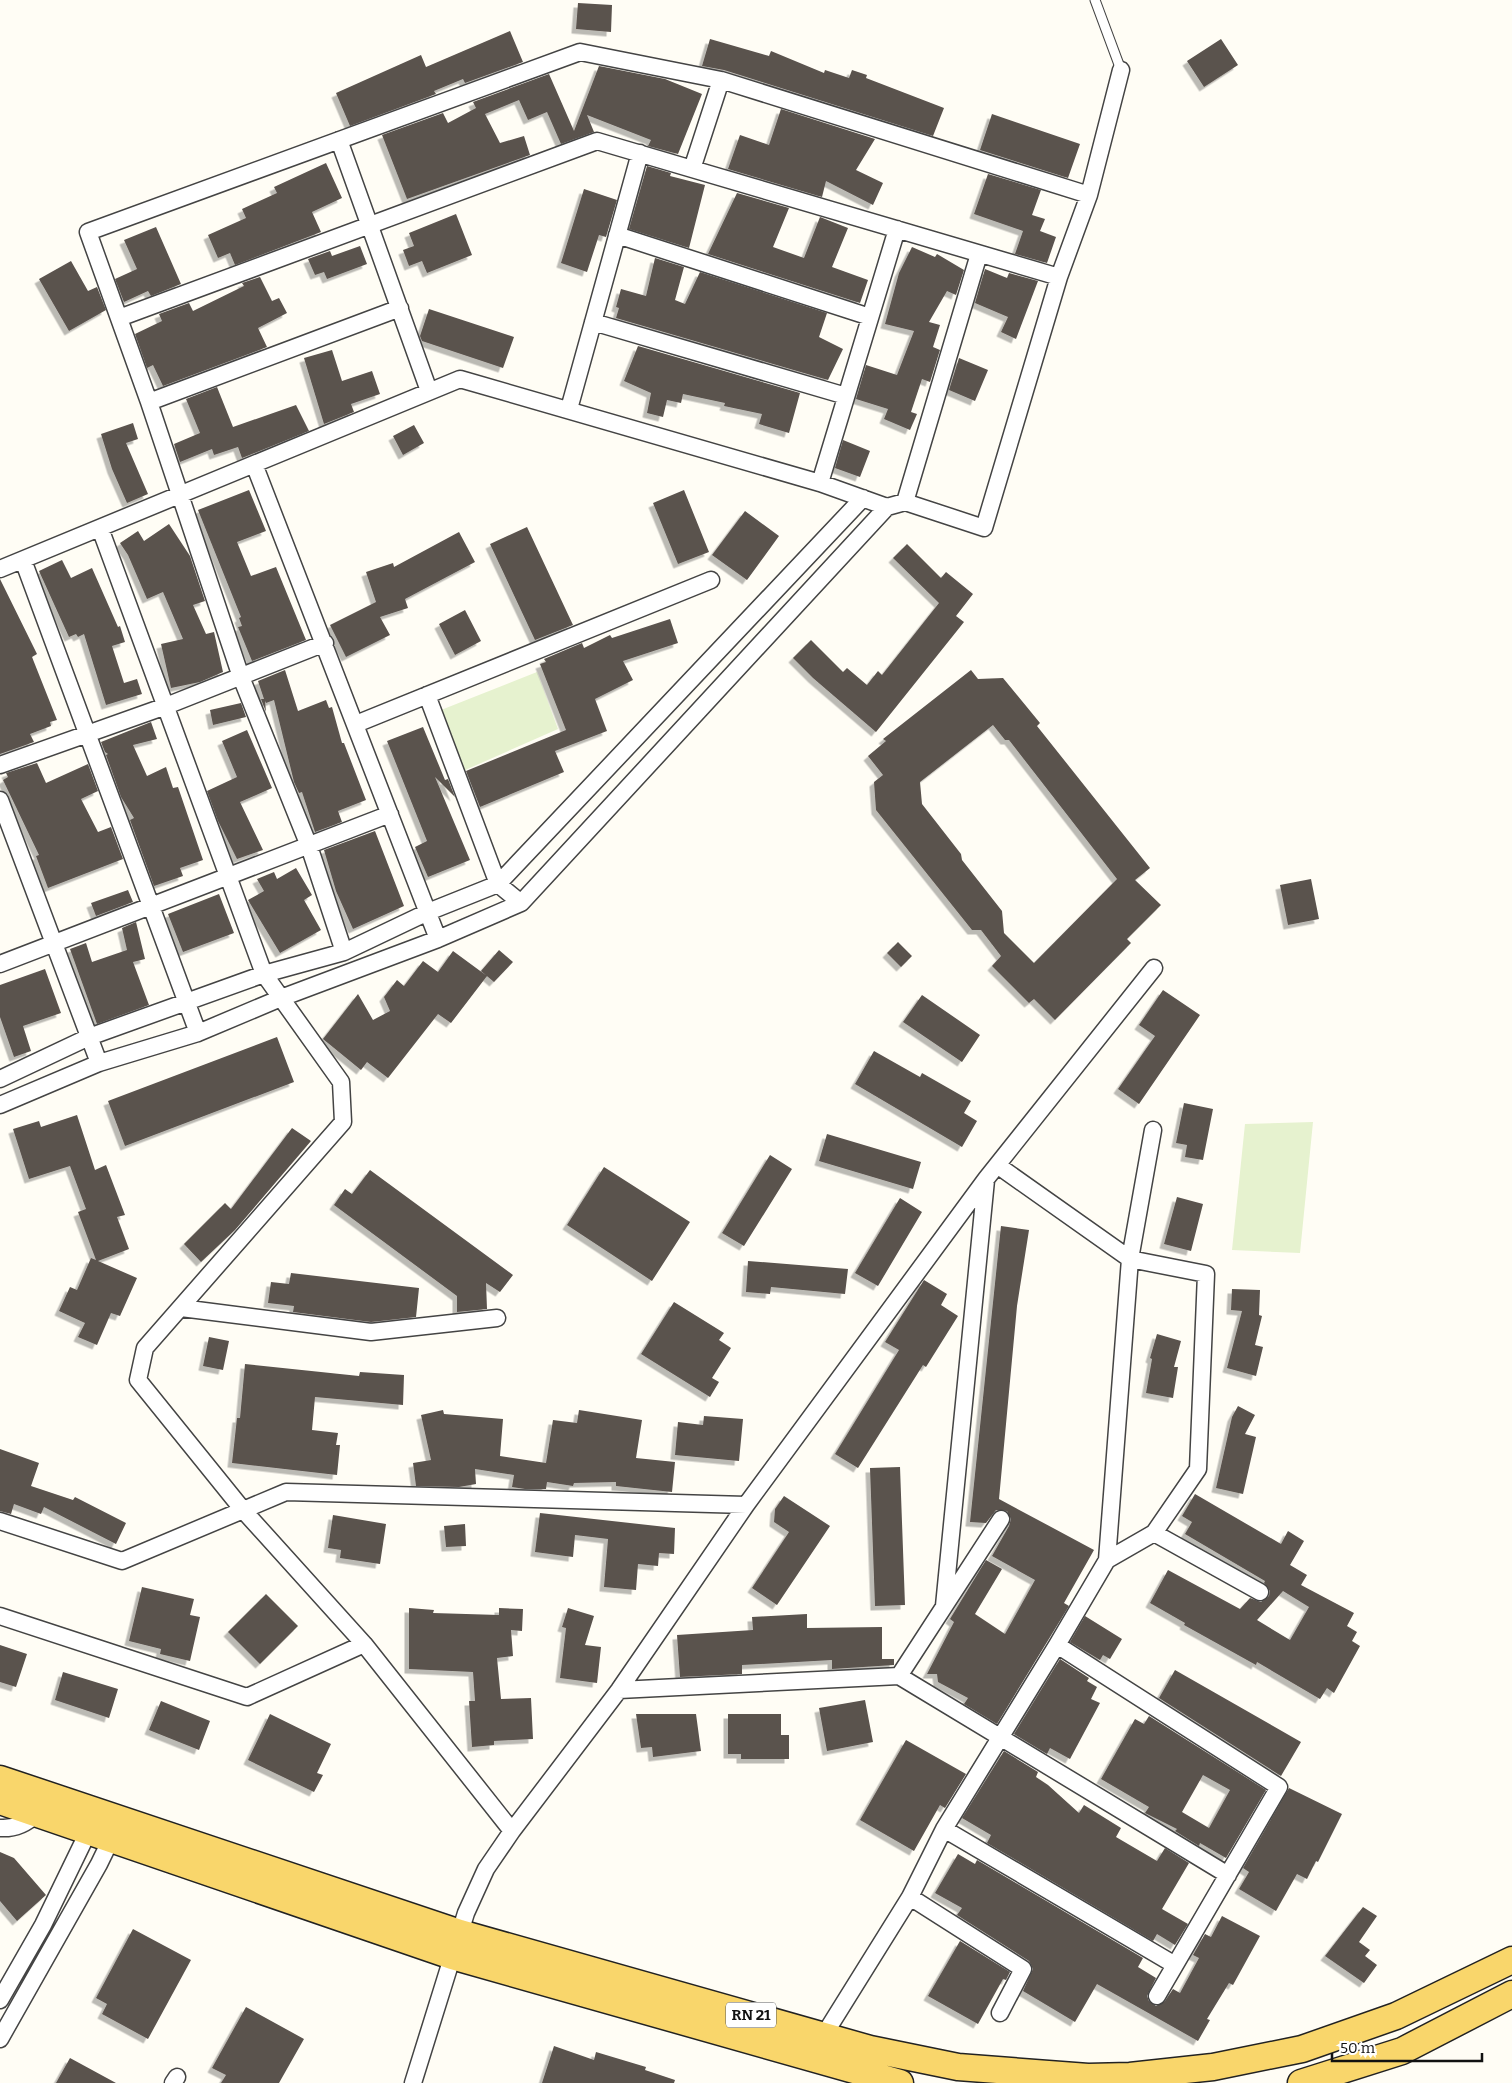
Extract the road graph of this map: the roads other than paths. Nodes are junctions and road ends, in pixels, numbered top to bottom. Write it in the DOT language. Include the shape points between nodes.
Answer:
graph roads {
  1 [pos="1095,0"];
  2 [pos="1121,70"];
  3 [pos="721,80"];
  4 [pos="339,140"];
  5 [pos="640,154"];
  6 [pos="692,169"];
  7 [pos="1089,195"];
  8 [pos="370,225"];
  9 [pos="897,230"];
  10 [pos="617,235"];
  11 [pos="979,254"];
  12 [pos="1059,277"];
  13 [pos="400,308"];
  14 [pos="870,317"];
  15 [pos="119,318"];
  16 [pos="593,322"];
  17 [pos="429,391"];
  18 [pos="846,396"];
  19 [pos="149,402"];
  20 [pos="569,409"];
  21 [pos="254,464"];
  22 [pos="820,483"];
  23 [pos="180,495"];
  24 [pos="863,498"];
  25 [pos="905,502"];
  26 [pos="887,507"];
  27 [pos="100,528"];
  28 [pos="23,560"];
  29 [pos="0,569"];
  30 [pos="711,580"];
  31 [pos="325,643"];
  32 [pos="240,677"];
  33 [pos="427,695"];
  34 [pos="166,706"];
  35 [pos="356,724"];
  36 [pos="87,733"];
  37 [pos="0,765"];
  38 [pos="0,800"];
  39 [pos="390,814"];
  40 [pos="309,846"];
  41 [pos="228,878"];
  42 [pos="498,884"];
  43 [pos="521,903"];
  44 [pos="151,905"];
  45 [pos="428,912"];
  46 [pos="438,939"];
  47 [pos="54,943"];
  48 [pos="344,952"];
  49 [pos="0,964"];
  50 [pos="1154,968"];
  51 [pos="264,974"];
  52 [pos="281,998"];
  53 [pos="187,1002"];
  54 [pos="198,1033"];
  55 [pos="89,1037"];
  56 [pos="99,1064"];
  57 [pos="0,1079"];
  58 [pos="0,1105"];
  59 [pos="1153,1130"];
  60 [pos="997,1165"];
  61 [pos="986,1180"];
  62 [pos="1130,1259"];
  63 [pos="181,1308"];
  64 [pos="497,1318"];
  65 [pos="746,1505"];
  66 [pos="243,1510"];
  67 [pos="1001,1519"];
  68 [pos="0,1521"];
  69 [pos="1154,1533"];
  70 [pos="1107,1560"];
  71 [pos="1260,1592"];
  72 [pos="944,1606"];
  73 [pos="0,1616"];
  74 [pos="364,1644"];
  75 [pos="1057,1645"];
  76 [pos="899,1676"];
  77 [pos="619,1690"];
  78 [pos="1000,1737"];
  79 [pos="0,1779"];
  80 [pos="0,1801"];
  81 [pos="36,1814"];
  82 [pos="104,1825"];
  83 [pos="0,1828"];
  84 [pos="944,1829"];
  85 [pos="512,1830"];
  86 [pos="1228,1874"];
  87 [pos="910,1897"];
  88 [pos="456,1944"];
  89 [pos="1512,1960"];
  90 [pos="1175,1965"];
  91 [pos="1512,1994"];
  92 [pos="1157,1996"];
  93 [pos="0,2000"];
  94 [pos="1000,2013"];
  95 [pos="824,2035"];
  96 [pos="0,2039"];
  97 [pos="413,2083"];
  98 [pos="900,2083"];
  99 [pos="1301,2083"];
  1 -- 2 [label="lane"];
  2 -- 7 [label="street"];
  3 -- 4 [label="street" via="580,52"];
  3 -- 6 [label="street"];
  3 -- 7 [label="street"];
  4 -- 8 [label="street"];
  4 -- 15 [label="street" via="88,232"];
  5 -- 6 [label="street"];
  5 -- 8 [label="street" via="597,141"];
  5 -- 10 [label="street"];
  6 -- 9 [label="street"];
  7 -- 12 [label="street"];
  8 -- 13 [label="street"];
  8 -- 15 [label="street"];
  9 -- 11 [label="street"];
  9 -- 14 [label="street"];
  10 -- 14 [label="street"];
  10 -- 16 [label="street"];
  11 -- 12 [label="street"];
  11 -- 25 [label="street"];
  12 -- 25 [label="street" via="984,528"];
  13 -- 17 [label="street"];
  13 -- 19 [label="street"];
  14 -- 18 [label="street"];
  15 -- 19 [label="street"];
  16 -- 18 [label="street"];
  16 -- 20 [label="street"];
  17 -- 20 [label="street" via="460,379"];
  17 -- 21 [label="street"];
  18 -- 22 [label="street"];
  19 -- 23 [label="street"];
  20 -- 22 [label="street"];
  21 -- 23 [label="street"];
  21 -- 31 [label="street"];
  22 -- 24 [label="street"];
  23 -- 27 [label="street"];
  23 -- 32 [label="street"];
  24 -- 26 [label="street"];
  24 -- 42 [label="street"];
  25 -- 26 [label="street"];
  26 -- 43 [label="street"];
  27 -- 28 [label="street"];
  27 -- 34 [label="street"];
  28 -- 29 [label="street"];
  28 -- 36 [label="street"];
  30 -- 33 [label="street"];
  31 -- 32 [label="street"];
  31 -- 35 [label="street"];
  32 -- 34 [label="street"];
  32 -- 40 [label="street"];
  33 -- 35 [label="street"];
  33 -- 42 [label="street"];
  34 -- 36 [label="street"];
  34 -- 41 [label="street"];
  35 -- 39 [label="street"];
  36 -- 37 [label="street"];
  36 -- 44 [label="street"];
  38 -- 47 [label="street"];
  39 -- 40 [label="street"];
  39 -- 45 [label="street"];
  40 -- 41 [label="street"];
  40 -- 48 [label="street"];
  41 -- 44 [label="street"];
  41 -- 51 [label="street"];
  42 -- 43 [label="street"];
  42 -- 45 [label="street"];
  43 -- 46 [label="street"];
  44 -- 47 [label="street"];
  44 -- 53 [label="street"];
  45 -- 46 [label="street"];
  45 -- 48 [label="street"];
  46 -- 52 [label="street"];
  47 -- 49 [label="street"];
  47 -- 55 [label="street"];
  48 -- 51 [label="street"];
  50 -- 60 [label="street"];
  51 -- 52 [label="street"];
  51 -- 53 [label="street"];
  52 -- 54 [label="street"];
  52 -- 63 [label="street" via="340,1082 343,1122"];
  53 -- 54 [label="street"];
  53 -- 55 [label="street"];
  54 -- 56 [label="street"];
  55 -- 56 [label="street"];
  55 -- 57 [label="street"];
  56 -- 58 [label="street"];
  59 -- 62 [label="street"];
  60 -- 61 [label="street"];
  60 -- 62 [label="street"];
  61 -- 65 [label="street"];
  61 -- 72 [label="street"];
  62 -- 69 [label="street" via="1206,1274 1198,1469"];
  62 -- 70 [label="street"];
  63 -- 64 [label="street" via="371,1332"];
  63 -- 66 [label="street" via="145,1348 138,1380"];
  65 -- 66 [label="street" via="286,1492"];
  65 -- 77 [label="street"];
  66 -- 68 [label="street" via="122,1561"];
  66 -- 74 [label="street"];
  67 -- 72 [label="street"];
  69 -- 70 [label="street"];
  69 -- 71 [label="street"];
  70 -- 75 [label="street"];
  72 -- 76 [label="street"];
  73 -- 74 [label="street" via="247,1697"];
  74 -- 85 [label="street"];
  75 -- 78 [label="street"];
  75 -- 86 [label="street" via="1279,1787"];
  76 -- 77 [label="street"];
  76 -- 78 [label="street"];
  77 -- 85 [label="street"];
  78 -- 84 [label="street"];
  78 -- 86 [label="street"];
  79 -- 82 [label="main road, RN 21"];
  80 -- 81 [label="main road, RN 21"];
  81 -- 82 [label="main road, RN 21"];
  81 -- 83 [label="street" via="15,1828"];
  82 -- 88 [label="main road, RN 21"];
  82 -- 93 [label="street"];
  82 -- 96 [label="street"];
  84 -- 87 [label="street"];
  84 -- 90 [label="street"];
  85 -- 88 [label="street" via="475,1890"];
  86 -- 90 [label="street"];
  87 -- 94 [label="street" via="1023,1970"];
  87 -- 95 [label="street"];
  88 -- 95 [label="main road, RN 21"];
  88 -- 97 [label="street"];
  88 -- 98 [label="main road, RN 21"];
  89 -- 95 [label="main road, RN 21" via="1396,2016 1302,2049 1213,2067 1088,2077 999,2072 914,2059"];
  90 -- 92 [label="street"];
  91 -- 99 [label="main road" via="1402,2051"];
}
